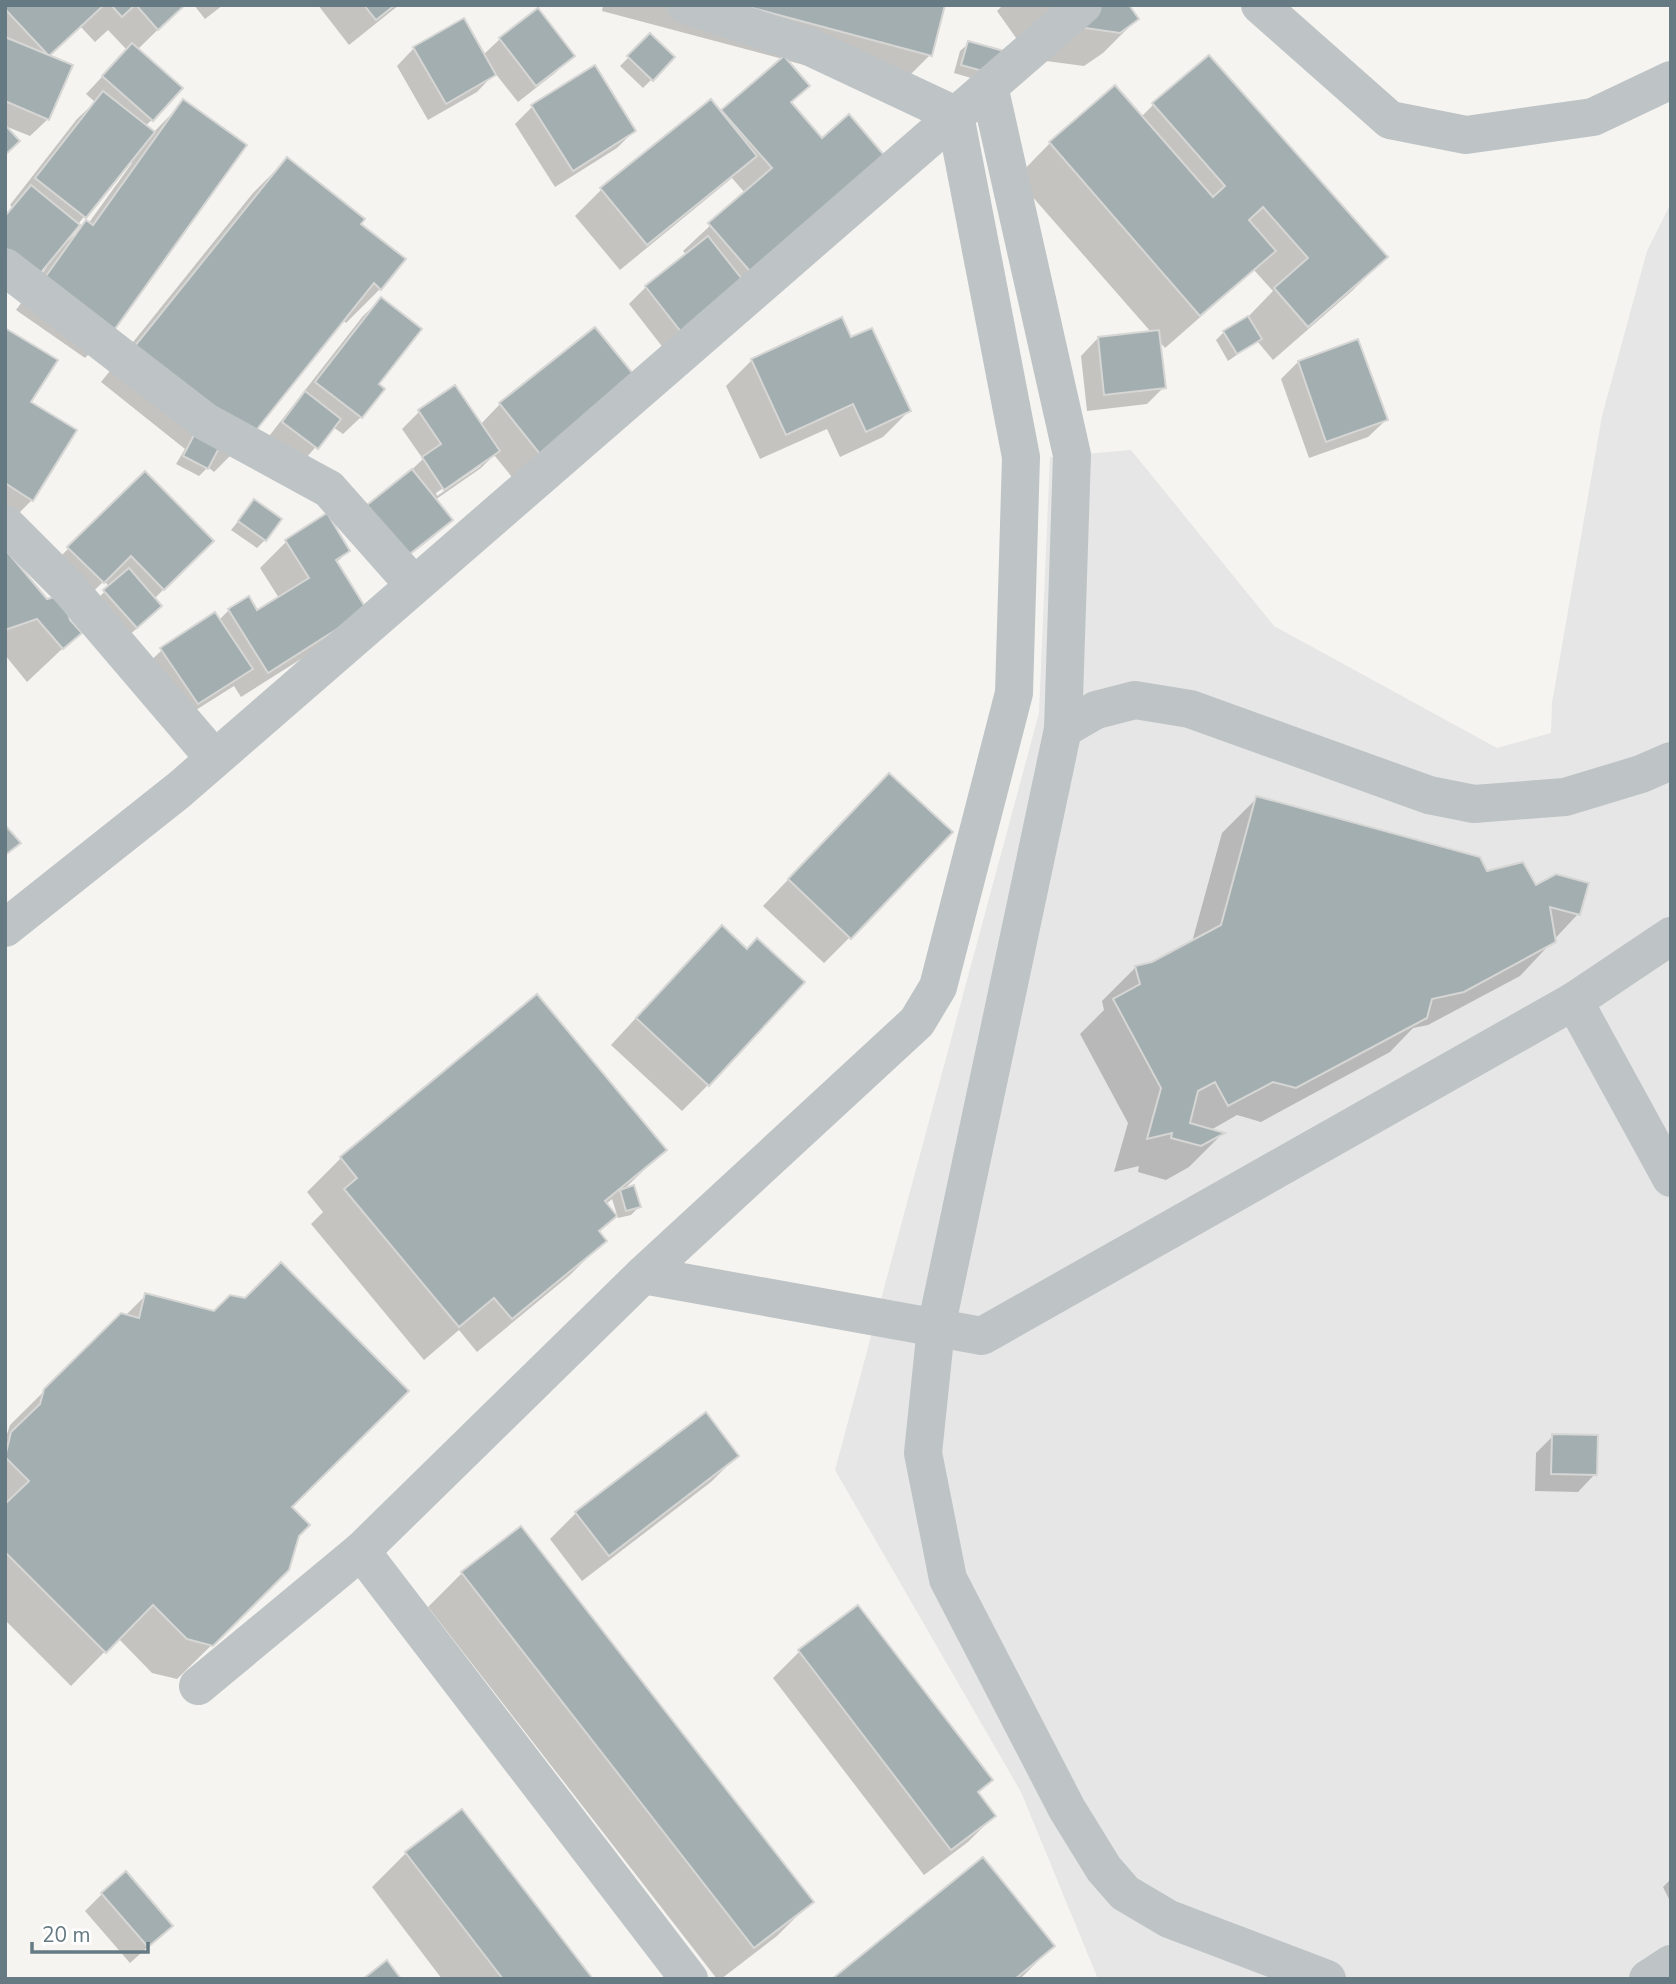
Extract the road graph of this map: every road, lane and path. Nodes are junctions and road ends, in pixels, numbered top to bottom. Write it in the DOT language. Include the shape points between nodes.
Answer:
graph roads {
  1 [pos="685,5"];
  2 [pos="1083,5"];
  3 [pos="1260,5"];
  4 [pos="1671,80"];
  5 [pos="989,86"];
  6 [pos="955,115"];
  7 [pos="5,267"];
  8 [pos="5,524"];
  9 [pos="414,584"];
  10 [pos="1063,729"];
  11 [pos="214,758"];
  12 [pos="1671,761"];
  13 [pos="5,928"];
  14 [pos="1671,936"];
  15 [pos="1574,1001"];
  16 [pos="1671,1178"];
  17 [pos="643,1275"];
  18 [pos="936,1328"];
  19 [pos="361,1551"];
  20 [pos="198,1686"];
  21 [pos="1671,1964"];
  22 [pos="689,1979"];
  23 [pos="1327,1979"];
  24 [pos="1648,1979"];
  1 -- 6 [label="street" via="808,46"];
  2 -- 5 [label="street"];
  3 -- 4 [label="street" via="1390,120 1466,135 1593,117"];
  5 -- 6 [label="street"];
  5 -- 10 [label="street" via="1072,455"];
  6 -- 9 [label="street"];
  6 -- 17 [label="street" via="1021,457 1014,693 938,987 917,1022"];
  7 -- 9 [label="street" via="206,422 329,489"];
  8 -- 11 [label="street" via="68,587"];
  9 -- 11 [label="street"];
  10 -- 12 [label="street" via="1096,710 1135,700 1190,709 1429,795 1474,804 1565,797"];
  10 -- 18 [label="street"];
  11 -- 13 [label="street"];
  14 -- 15 [label="street"];
  15 -- 16 [label="street"];
  15 -- 18 [label="street" via="982,1336"];
  17 -- 18 [label="street"];
  17 -- 19 [label="street"];
  18 -- 23 [label="street" via="923,1453 948,1579 1067,1809 1104,1869 1125,1893 1169,1919"];
  19 -- 20 [label="street"];
  19 -- 22 [label="street"];
  21 -- 24 [label="street"];
}
